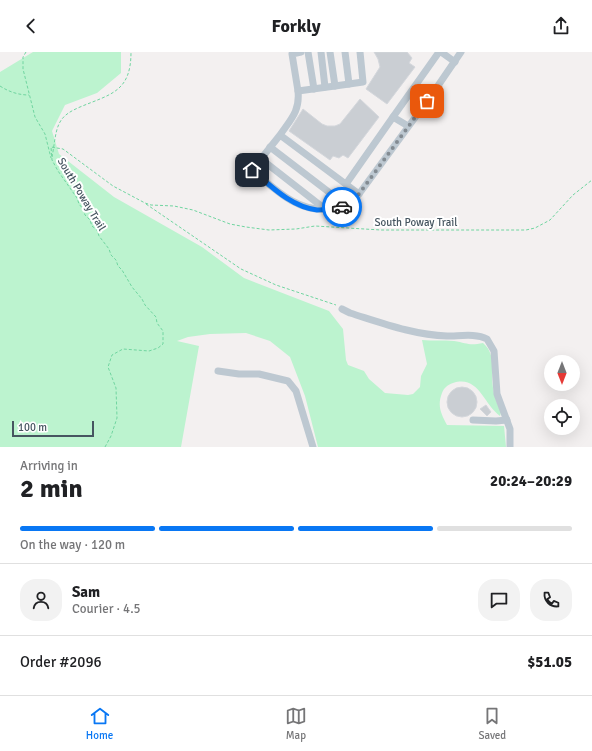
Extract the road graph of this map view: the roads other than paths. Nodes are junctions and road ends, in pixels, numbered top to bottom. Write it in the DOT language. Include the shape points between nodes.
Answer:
graph roads {
  1 [pos="300,52"];
  2 [pos="308,52"];
  3 [pos="321,52"];
  4 [pos="330,52"];
  5 [pos="346,52"];
  6 [pos="360,52"];
  7 [pos="440,52"];
  8 [pos="461,52"];
  9 [pos="455,62"];
  10 [pos="349,84"];
  11 [pos="335,86"];
  12 [pos="325,87"];
  13 [pos="314,89"];
  14 [pos="298,91"];
  15 [pos="393,117"];
  16 [pos="408,126"];
  17 [pos="280,134"];
  18 [pos="270,147"];
  19 [pos="261,159"];
  20 [pos="346,184"];
  21 [pos="359,194"];
  22 [pos="347,206"];
  23 [pos="325,209"];
  24 [pos="340,307"];
  25 [pos="218,371"];
  26 [pos="473,420"];
  27 [pos="507,420"];
  28 [pos="313,447"];
  29 [pos="510,447"];
  1 -- 14 [label="street" via="292,54"];
  2 -- 13 [label="street"];
  3 -- 12 [label="street"];
  4 -- 11 [label="street"];
  5 -- 10 [label="street"];
  6 -- 10 [label="street" via="364,82"];
  7 -- 9 [label="street"];
  7 -- 15 [label="street"];
  8 -- 9 [label="street"];
  9 -- 16 [label="street"];
  10 -- 11 [label="street"];
  11 -- 12 [label="street"];
  12 -- 13 [label="street"];
  13 -- 14 [label="street"];
  14 -- 17 [label="street" via="299,102 296,110"];
  15 -- 16 [label="street"];
  15 -- 20 [label="street"];
  16 -- 21 [label="street"];
  17 -- 18 [label="street"];
  17 -- 20 [label="street"];
  18 -- 19 [label="street"];
  18 -- 22 [label="street"];
  19 -- 23 [label="street"];
  19 -- 23 [label="street" via="252,170 284,196 303,206"];
  20 -- 21 [label="street"];
  21 -- 22 [label="street"];
  22 -- 23 [label="street"];
  24 -- 27 [label="street" via="350,313 410,331 434,336 478,336 487,339 494,355 497,394"];
  25 -- 28 [label="street" via="259,374 288,381 296,391"];
  26 -- 27 [label="street"];
  27 -- 29 [label="street"];
}
